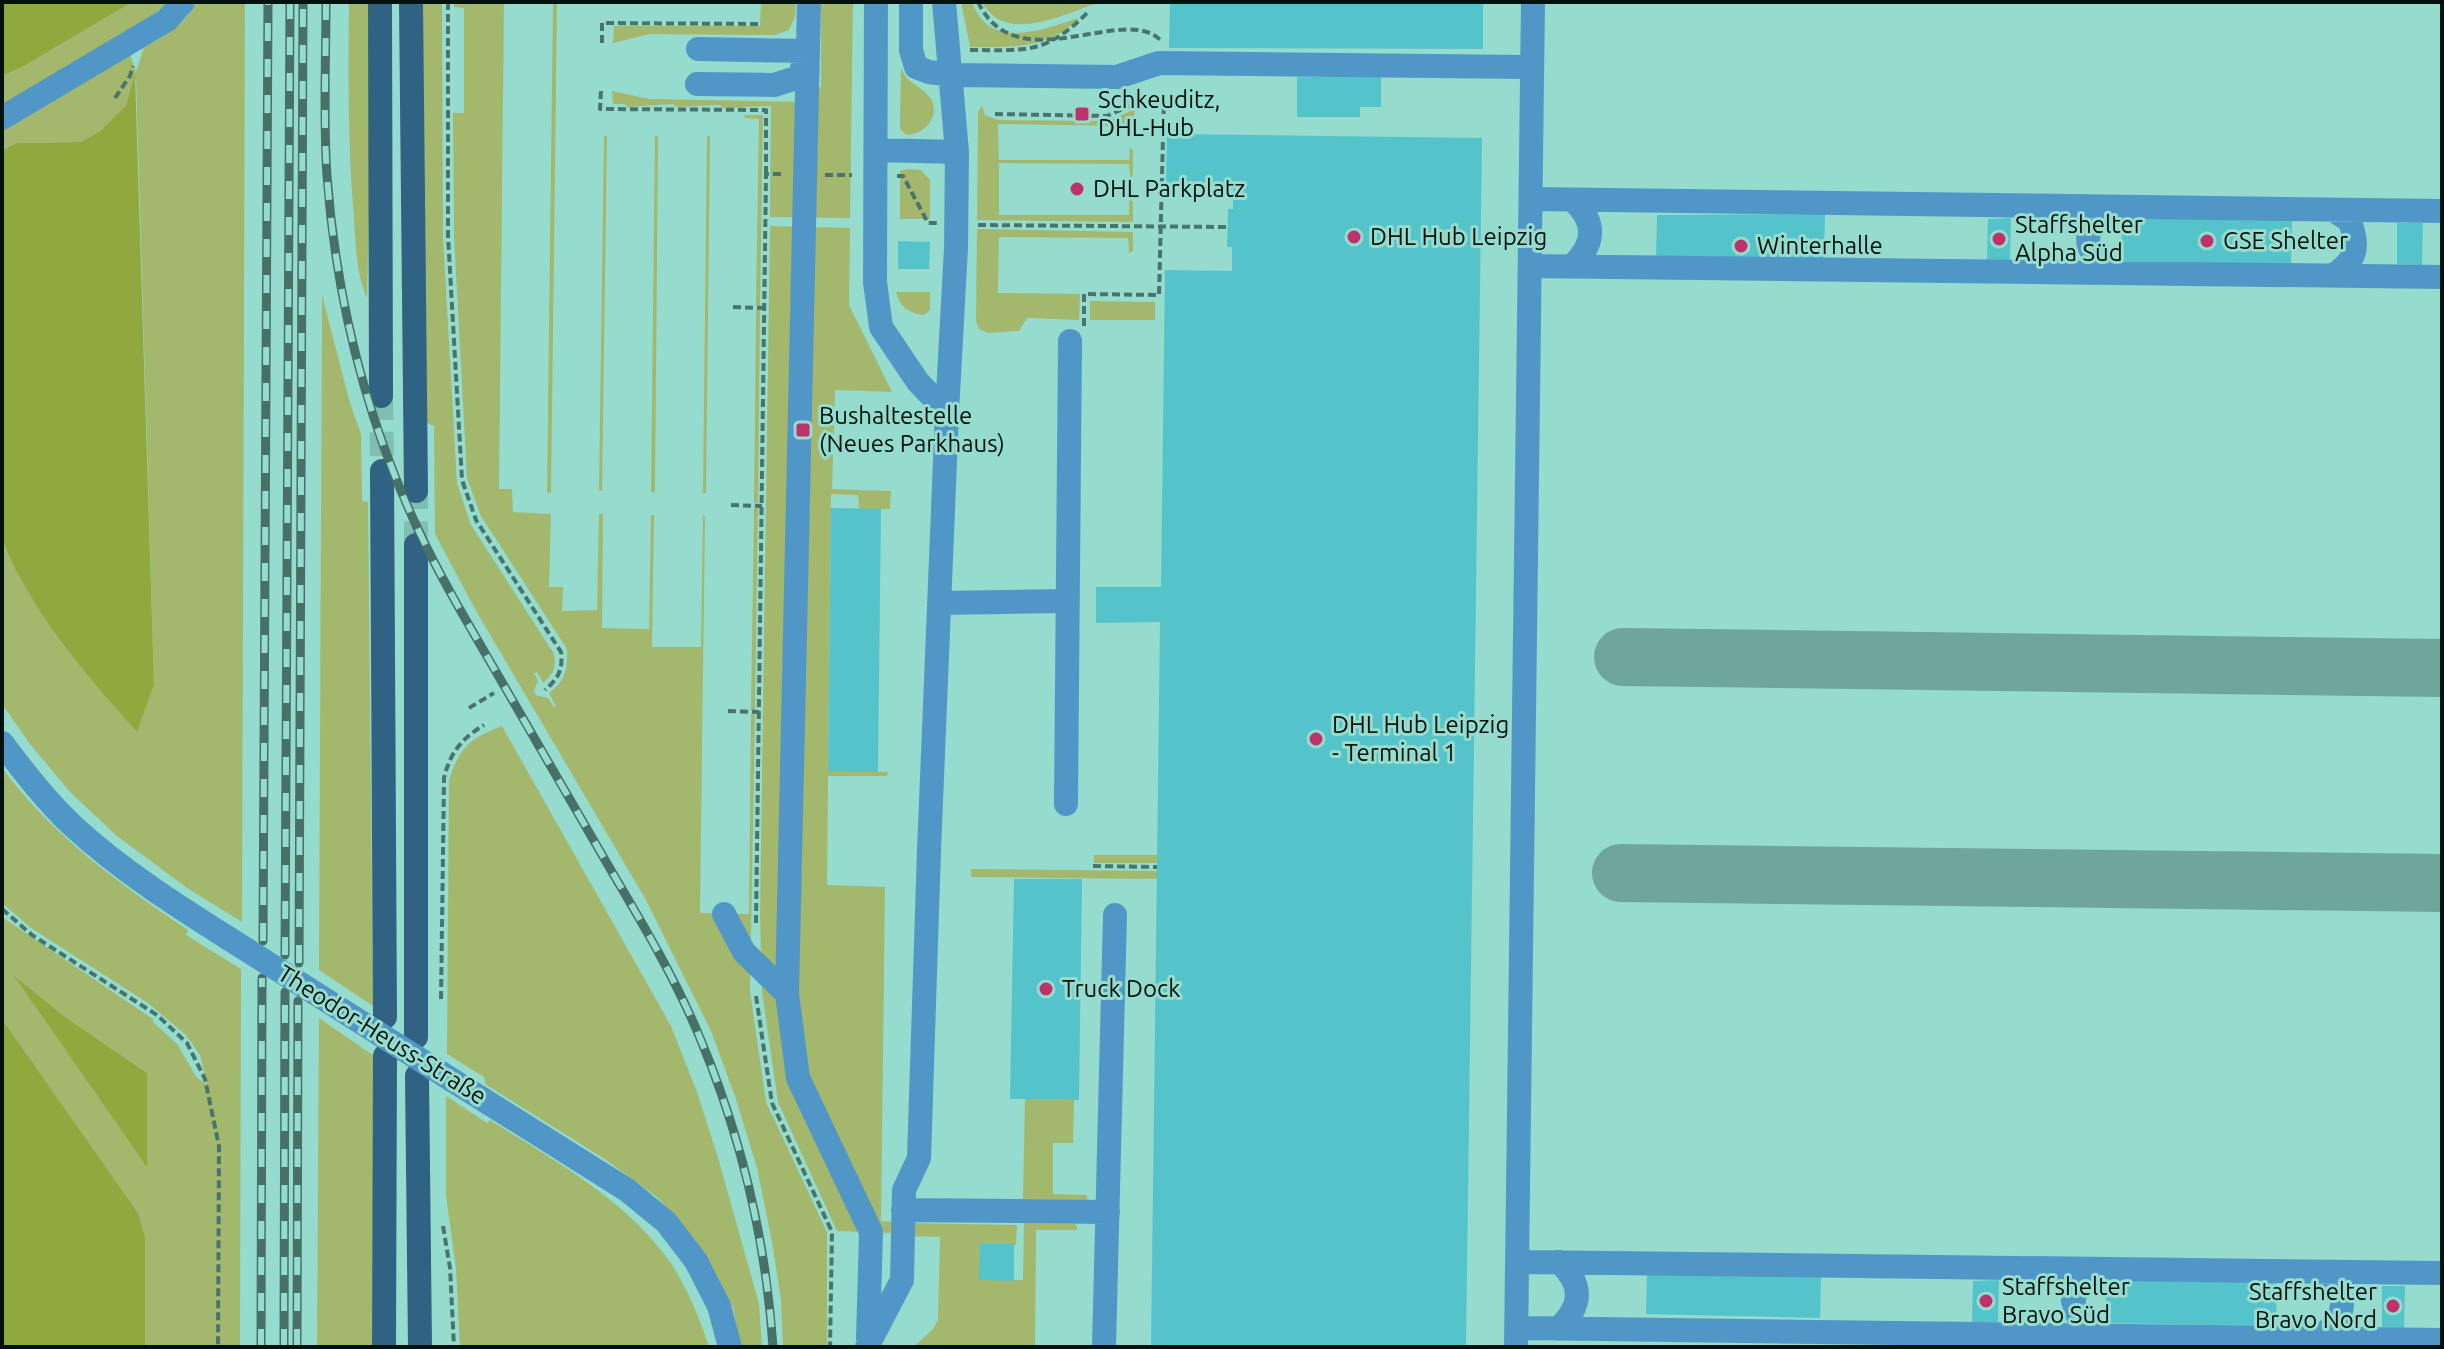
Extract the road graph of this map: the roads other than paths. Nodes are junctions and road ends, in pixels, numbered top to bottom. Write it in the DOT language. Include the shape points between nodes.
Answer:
graph roads {
  1 [pos="183,2"];
  2 [pos="380,2"];
  3 [pos="411,2"];
  4 [pos="809,2"];
  5 [pos="876,2"];
  6 [pos="911,2"];
  7 [pos="944,2"];
  8 [pos="1533,2"];
  9 [pos="698,49"];
  10 [pos="808,51"];
  11 [pos="1532,67"];
  12 [pos="952,75"];
  13 [pos="697,84"];
  14 [pos="2,118"];
  15 [pos="876,150"];
  16 [pos="957,152"];
  17 [pos="1531,199"];
  18 [pos="1573,200"];
  19 [pos="2113,207"];
  20 [pos="2333,210"];
  21 [pos="2442,211"];
  22 [pos="1530,266"];
  23 [pos="1572,266"];
  24 [pos="2112,273"];
  25 [pos="2333,276"];
  26 [pos="2442,277"];
  27 [pos="1070,341"];
  28 [pos="381,396"];
  29 [pos="947,412"];
  30 [pos="382,471"];
  31 [pos="416,491"];
  32 [pos="416,545"];
  33 [pos="1066,601"];
  34 [pos="939,603"];
  35 [pos="2,743"];
  36 [pos="1066,804"];
  37 [pos="724,914"];
  38 [pos="1115,915"];
  39 [pos="787,994"];
  40 [pos="385,1017"];
  41 [pos="416,1037"];
  42 [pos="385,1056"];
  43 [pos="417,1076"];
  44 [pos="903,1210"];
  45 [pos="1108,1212"];
  46 [pos="1518,1262"];
  47 [pos="1559,1262"];
  48 [pos="2098,1269"];
  49 [pos="2320,1272"];
  50 [pos="2442,1273"];
  51 [pos="1558,1329"];
  52 [pos="2097,1335"];
  53 [pos="1517,1338"];
  54 [pos="2319,1338"];
  55 [pos="2442,1340"];
  56 [pos="867,1346"];
  57 [pos="384,1347"];
  58 [pos="420,1347"];
  59 [pos="730,1347"];
  60 [pos="1104,1347"];
  1 -- 14 [label="street" via="167,20"];
  2 -- 28 [label="main road"];
  3 -- 31 [label="main road"];
  4 -- 10 [label="street"];
  5 -- 15 [label="street"];
  6 -- 12 [label="street" via="916,67"];
  7 -- 12 [label="street"];
  8 -- 11 [label="street"];
  9 -- 10 [label="street"];
  10 -- 13 [label="street" via="799,77 774,85"];
  10 -- 39 [label="street"];
  11 -- 12 [label="street" via="1159,63 1117,77"];
  11 -- 17 [label="street"];
  12 -- 16 [label="street"];
  15 -- 16 [label="street"];
  15 -- 29 [label="street" via="875,282 881,327 918,382"];
  16 -- 29 [label="street"];
  17 -- 18 [label="street"];
  17 -- 22 [label="street"];
  18 -- 19 [label="street"];
  18 -- 23 [label="street" via="1586,213 1590,233 1585,253"];
  19 -- 20 [label="street"];
  19 -- 24 [label="street" via="2093,220 2087,239 2094,260"];
  20 -- 21 [label="street"];
  20 -- 25 [label="street" via="2350,221 2357,242 2350,262"];
  22 -- 23 [label="street"];
  22 -- 46 [label="street"];
  23 -- 24 [label="street"];
  24 -- 25 [label="street"];
  25 -- 26 [label="street"];
  27 -- 33 [label="street"];
  29 -- 34 [label="street"];
  30 -- 40 [label="main road"];
  32 -- 41 [label="main road"];
  33 -- 34 [label="street"];
  33 -- 36 [label="street"];
  34 -- 44 [label="street" via="919,1158 904,1190"];
  35 -- 59 [label="street, Theodor-Heuss-Straße, bridge" via="73,825 121,866 627,1190 666,1222 696,1261 719,1306"];
  37 -- 39 [label="street" via="744,952"];
  38 -- 45 [label="street"];
  39 -- 56 [label="street" via="798,1078 871,1232"];
  42 -- 57 [label="main road"];
  43 -- 58 [label="main road"];
  44 -- 45 [label="street"];
  44 -- 56 [label="street" via="902,1280"];
  45 -- 60 [label="street"];
  46 -- 47 [label="street"];
  46 -- 53 [label="street"];
  47 -- 48 [label="street"];
  47 -- 51 [label="street" via="1573,1275 1577,1296 1572,1315"];
  48 -- 49 [label="street"];
  48 -- 52 [label="street" via="2080,1281 2073,1301 2080,1322"];
  49 -- 50 [label="street"];
  49 -- 54 [label="street" via="2337,1285 2343,1305 2336,1325"];
  51 -- 52 [label="street"];
  51 -- 53 [label="street"];
  52 -- 54 [label="street"];
  54 -- 55 [label="street"];
}
